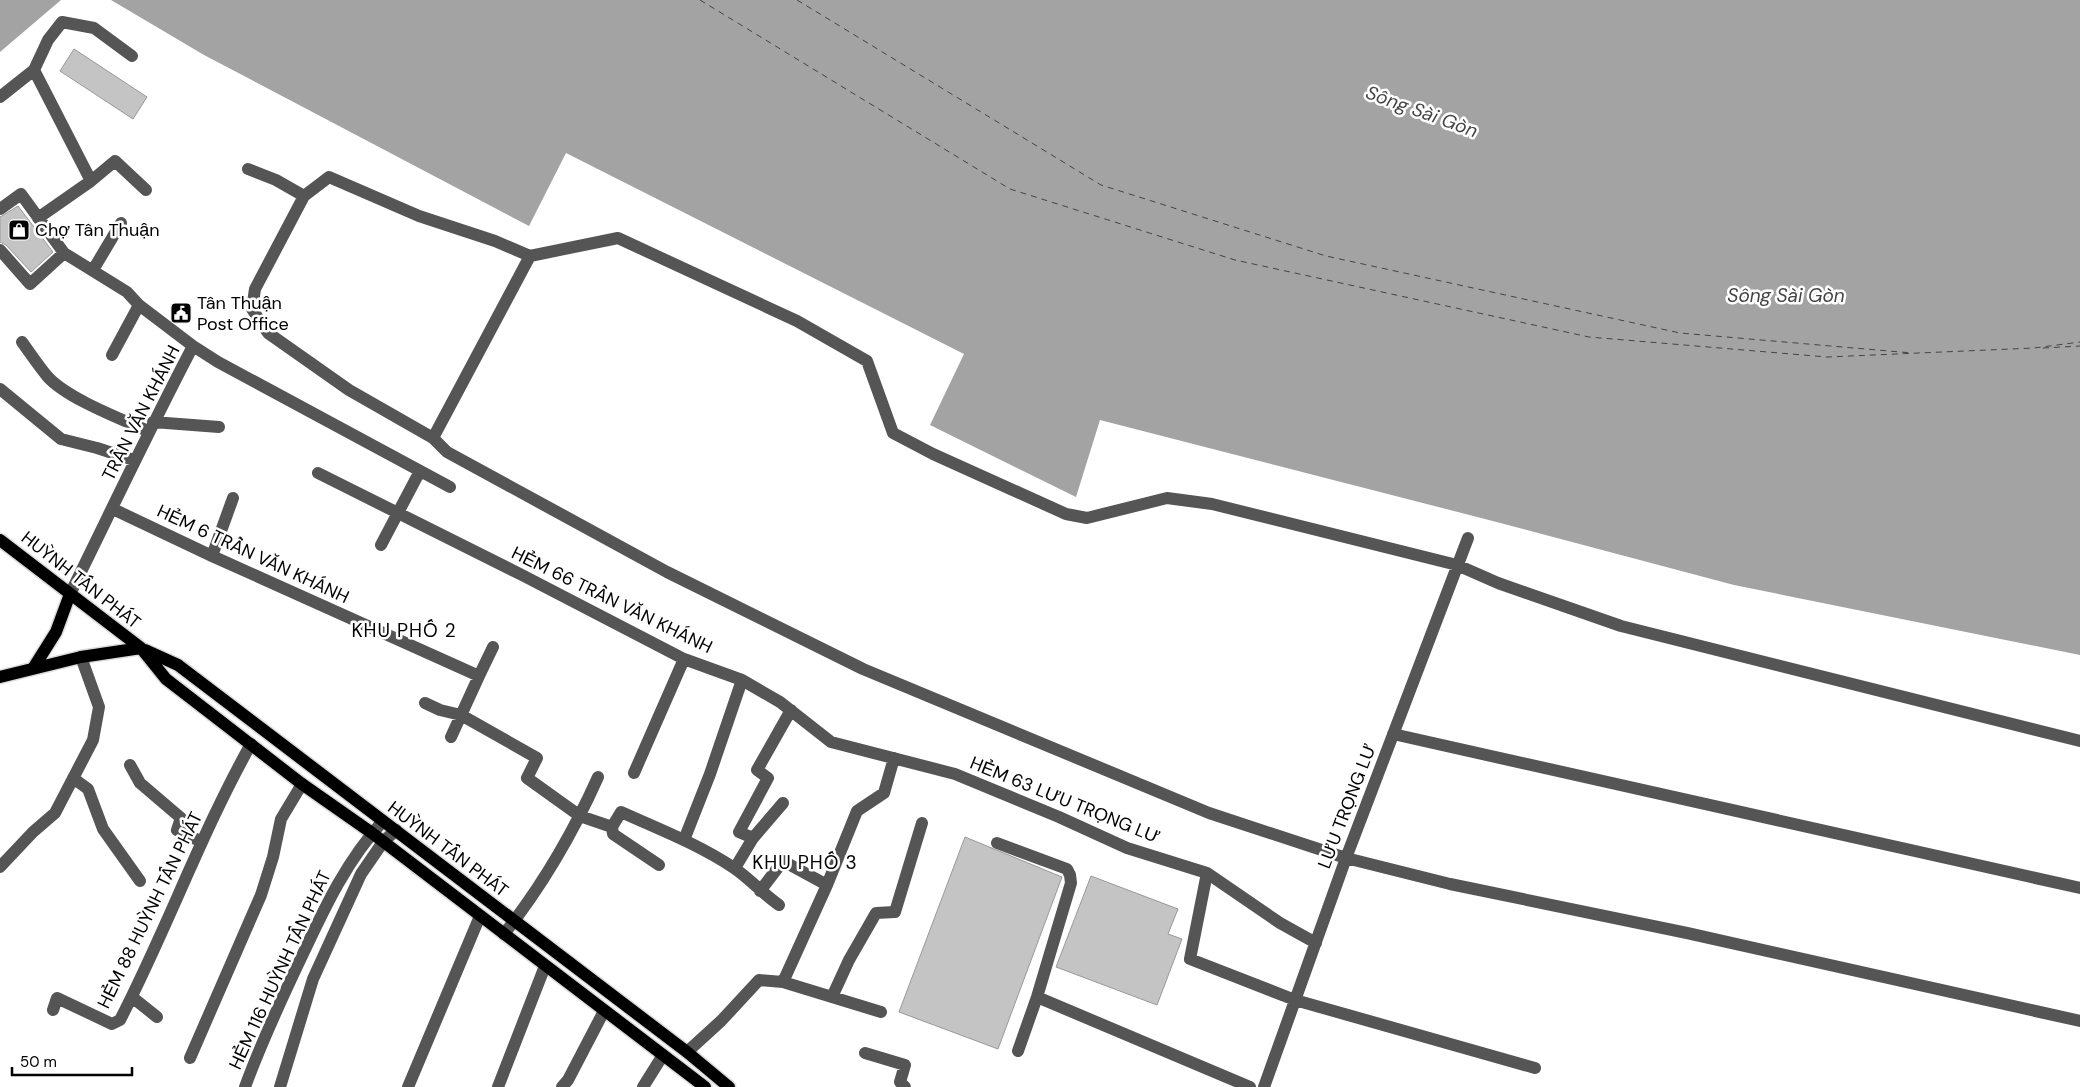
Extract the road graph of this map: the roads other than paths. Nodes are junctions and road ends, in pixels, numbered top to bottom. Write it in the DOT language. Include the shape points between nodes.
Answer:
graph roads {
  1 [pos="132,56"];
  2 [pos="34,70"];
  3 [pos="0,97"];
  4 [pos="248,169"];
  5 [pos="92,181"];
  6 [pos="146,190"];
  7 [pos="304,196"];
  8 [pos="0,209"];
  9 [pos="38,218"];
  10 [pos="121,223"];
  11 [pos="64,253"];
  12 [pos="1,254"];
  13 [pos="530,256"];
  14 [pos="93,270"];
  15 [pos="139,305"];
  16 [pos="22,342"];
  17 [pos="193,346"];
  18 [pos="112,355"];
  19 [pos="0,389"];
  20 [pos="150,426"];
  21 [pos="219,427"];
  22 [pos="433,438"];
  23 [pos="134,460"];
  24 [pos="420,471"];
  25 [pos="318,473"];
  26 [pos="450,487"];
  27 [pos="233,498"];
  28 [pos="113,509"];
  29 [pos="397,512"];
  30 [pos="1468,538"];
  31 [pos="0,540"];
  32 [pos="381,545"];
  33 [pos="212,556"];
  34 [pos="1457,565"];
  35 [pos="70,594"];
  36 [pos="493,647"];
  37 [pos="140,648"];
  38 [pos="81,657"];
  39 [pos="684,659"];
  40 [pos="34,667"];
  41 [pos="479,676"];
  42 [pos="0,677"];
  43 [pos="742,680"];
  44 [pos="425,703"];
  45 [pos="791,710"];
  46 [pos="461,715"];
  47 [pos="1393,734"];
  48 [pos="451,737"];
  49 [pos="2080,741"];
  50 [pos="831,742"];
  51 [pos="252,744"];
  52 [pos="894,758"];
  53 [pos="130,765"];
  54 [pos="634,773"];
  55 [pos="598,777"];
  56 [pos="73,778"];
  57 [pos="302,784"];
  58 [pos="783,804"];
  59 [pos="580,816"];
  60 [pos="383,821"];
  61 [pos="922,823"];
  62 [pos="612,827"];
  63 [pos="396,830"];
  64 [pos="372,833"];
  65 [pos="753,838"];
  66 [pos="684,840"];
  67 [pos="202,842"];
  68 [pos="384,842"];
  69 [pos="997,843"];
  70 [pos="1346,858"];
  71 [pos="658,865"];
  72 [pos="0,867"];
  73 [pos="735,868"];
  74 [pos="1207,873"];
  75 [pos="140,881"];
  76 [pos="827,885"];
  77 [pos="2080,888"];
  78 [pos="760,891"];
  79 [pos="778,905"];
  80 [pos="480,916"];
  81 [pos="515,921"];
  82 [pos="530,933"];
  83 [pos="504,934"];
  84 [pos="1316,943"];
  85 [pos="522,949"];
  86 [pos="545,966"];
  87 [pos="783,982"];
  88 [pos="132,997"];
  89 [pos="832,997"];
  90 [pos="1037,997"];
  91 [pos="1295,1000"];
  92 [pos="53,1010"];
  93 [pos="604,1010"];
  94 [pos="881,1012"];
  95 [pos="157,1017"];
  96 [pos="2080,1021"];
  97 [pos="1018,1051"];
  98 [pos="687,1052"];
  99 [pos="865,1053"];
  100 [pos="663,1055"];
  101 [pos="190,1058"];
  102 [pos="1535,1068"];
  103 [pos="244,1087"];
  104 [pos="280,1087"];
  105 [pos="408,1087"];
  106 [pos="498,1087"];
  107 [pos="562,1087"];
  108 [pos="643,1087"];
  109 [pos="705,1087"];
  110 [pos="729,1087"];
  111 [pos="905,1087"];
  112 [pos="1250,1087"];
  113 [pos="1264,1087"];
  1 -- 2 [label="street" via="94,28 62,22 48,40"];
  2 -- 3 [label="street"];
  2 -- 5 [label="street"];
  4 -- 7 [label="street"];
  5 -- 6 [label="street" via="115,161"];
  5 -- 9 [label="street"];
  7 -- 13 [label="street" via="329,177 419,216"];
  7 -- 22 [label="street" via="255,289 252,309 268,334 349,390"];
  8 -- 9 [label="street" via="21,194"];
  9 -- 11 [label="street"];
  10 -- 14 [label="street"];
  11 -- 12 [label="street" via="30,284"];
  11 -- 14 [label="street"];
  13 -- 22 [label="street"];
  13 -- 34 [label="street" via="618,238 797,321 867,361 893,433 1066,514 1088,518 1167,498 1176,499 1212,504"];
  14 -- 15 [label="street"];
  15 -- 17 [label="street"];
  15 -- 18 [label="street"];
  16 -- 20 [label="street" via="48,377 62,389 105,413"];
  17 -- 20 [label="street, TRẦN VĂN KHÁNH"];
  17 -- 24 [label="street, TRẦN VĂN KHÁNH"];
  19 -- 23 [label="street" via="61,438"];
  20 -- 21 [label="street"];
  20 -- 23 [label="street, TRẦN VĂN KHÁNH"];
  22 -- 70 [label="street" via="447,452 667,572 863,669 1209,813"];
  23 -- 28 [label="street, TRẦN VĂN KHÁNH"];
  24 -- 26 [label="street, TRẦN VĂN KHÁNH"];
  24 -- 29 [label="street"];
  25 -- 29 [label="street, HẺM 66 TRẦN VĂN KHÁNH"];
  27 -- 33 [label="street"];
  28 -- 33 [label="street, HẺM 6 TRẦN VĂN KHÁNH"];
  28 -- 35 [label="street, TRẦN VĂN KHÁNH"];
  29 -- 32 [label="street"];
  29 -- 39 [label="street, HẺM 66 TRẦN VĂN KHÁNH"];
  30 -- 34 [label="street, LƯU TRỌNG LƯ"];
  31 -- 35 [label="main road, HUỲNH TẤN PHÁT"];
  33 -- 41 [label="street, HẺM 6 TRẦN VĂN KHÁNH"];
  34 -- 47 [label="street, LƯU TRỌNG LƯ"];
  34 -- 49 [label="street" via="1498,583 1621,626"];
  35 -- 37 [label="main road, HUỲNH TẤN PHÁT"];
  35 -- 40 [label="main road" via="56,632"];
  36 -- 41 [label="street"];
  37 -- 38 [label="main road"];
  37 -- 51 [label="main road, HUỲNH TẤN PHÁT" via="166,679"];
  37 -- 60 [label="main road, HUỲNH TẤN PHÁT" via="178,665"];
  38 -- 40 [label="main road"];
  38 -- 56 [label="street" via="99,707 93,740"];
  39 -- 43 [label="street, HẺM 66 TRẦN VĂN KHÁNH"];
  39 -- 54 [label="street"];
  40 -- 42 [label="main road"];
  41 -- 46 [label="street"];
  43 -- 45 [label="street, HẺM 66 TRẦN VĂN KHÁNH"];
  43 -- 66 [label="street"];
  44 -- 46 [label="street"];
  45 -- 50 [label="street, HẺM 66 TRẦN VĂN KHÁNH"];
  45 -- 65 [label="street" via="757,770 768,778 739,832"];
  46 -- 48 [label="street"];
  46 -- 59 [label="street" via="537,758 527,778"];
  47 -- 70 [label="street, LƯU TRỌNG LƯ"];
  47 -- 77 [label="street"];
  50 -- 52 [label="street, HẺM 63 LƯU TRỌNG LƯ"];
  51 -- 57 [label="main road, HUỲNH TẤN PHÁT"];
  51 -- 67 [label="street, HẺM 88 HUỲNH TẤN PHÁT"];
  52 -- 74 [label="street, HẺM 63 LƯU TRỌNG LƯ" via="955,774 1059,816 1127,848"];
  52 -- 76 [label="street" via="884,792 857,811"];
  53 -- 67 [label="street" via="140,783 181,818 177,830"];
  55 -- 59 [label="street"];
  56 -- 72 [label="street" via="55,813"];
  56 -- 75 [label="street" via="88,789 103,828"];
  57 -- 64 [label="main road, HUỲNH TẤN PHÁT"];
  57 -- 101 [label="street" via="281,819 261,895"];
  58 -- 65 [label="street"];
  59 -- 62 [label="street"];
  59 -- 81 [label="street"];
  60 -- 63 [label="main road, HUỲNH TẤN PHÁT"];
  60 -- 64 [label="street, HẺM 116 HUỲNH TẤN PHÁT"];
  61 -- 89 [label="street" via="895,912 876,913"];
  62 -- 66 [label="street" via="621,812"];
  62 -- 71 [label="street" via="613,834"];
  63 -- 68 [label="street"];
  63 -- 81 [label="main road, HUỲNH TẤN PHÁT"];
  64 -- 68 [label="main road, HUỲNH TẤN PHÁT"];
  64 -- 103 [label="street, HẺM 116 HUỲNH TẤN PHÁT" via="336,885"];
  65 -- 73 [label="street"];
  66 -- 73 [label="street"];
  67 -- 88 [label="street, HẺM 88 HUỲNH TẤN PHÁT"];
  68 -- 80 [label="main road, HUỲNH TẤN PHÁT"];
  68 -- 104 [label="street" via="361,874 313,978"];
  69 -- 90 [label="street" via="1067,869 1070,875 1071,883"];
  70 -- 84 [label="street, LƯU TRỌNG LƯ"];
  70 -- 96 [label="street" via="1450,884"];
  73 -- 78 [label="street"];
  74 -- 84 [label="street, HẺM 63 LƯU TRỌNG LƯ" via="1280,923"];
  74 -- 91 [label="street" via="1190,959"];
  76 -- 78 [label="street" via="783,861"];
  76 -- 87 [label="street"];
  78 -- 79 [label="street"];
  80 -- 83 [label="main road, HUỲNH TẤN PHÁT"];
  80 -- 105 [label="street"];
  81 -- 82 [label="main road, HUỲNH TẤN PHÁT"];
  81 -- 83 [label="street"];
  82 -- 85 [label="main road"];
  82 -- 98 [label="main road, HUỲNH TẤN PHÁT"];
  83 -- 85 [label="main road, HUỲNH TẤN PHÁT"];
  84 -- 91 [label="street, LƯU TRỌNG LƯ"];
  85 -- 86 [label="main road, HUỲNH TẤN PHÁT"];
  86 -- 93 [label="main road, HUỲNH TẤN PHÁT"];
  86 -- 106 [label="street"];
  87 -- 89 [label="street"];
  87 -- 98 [label="street" via="759,980"];
  88 -- 92 [label="street, HẺM 88 HUỲNH TẤN PHÁT" via="120,1020 112,1024 57,998"];
  88 -- 95 [label="street"];
  89 -- 94 [label="street"];
  90 -- 97 [label="street"];
  90 -- 112 [label="street"];
  91 -- 102 [label="street"];
  91 -- 113 [label="street, LƯU TRỌNG LƯ"];
  93 -- 100 [label="main road, HUỲNH TẤN PHÁT"];
  93 -- 107 [label="street"];
  98 -- 110 [label="main road, HUỲNH TẤN PHÁT"];
  99 -- 111 [label="street" via="905,1065 900,1082"];
  100 -- 108 [label="street"];
  100 -- 109 [label="main road, HUỲNH TẤN PHÁT"];
}
